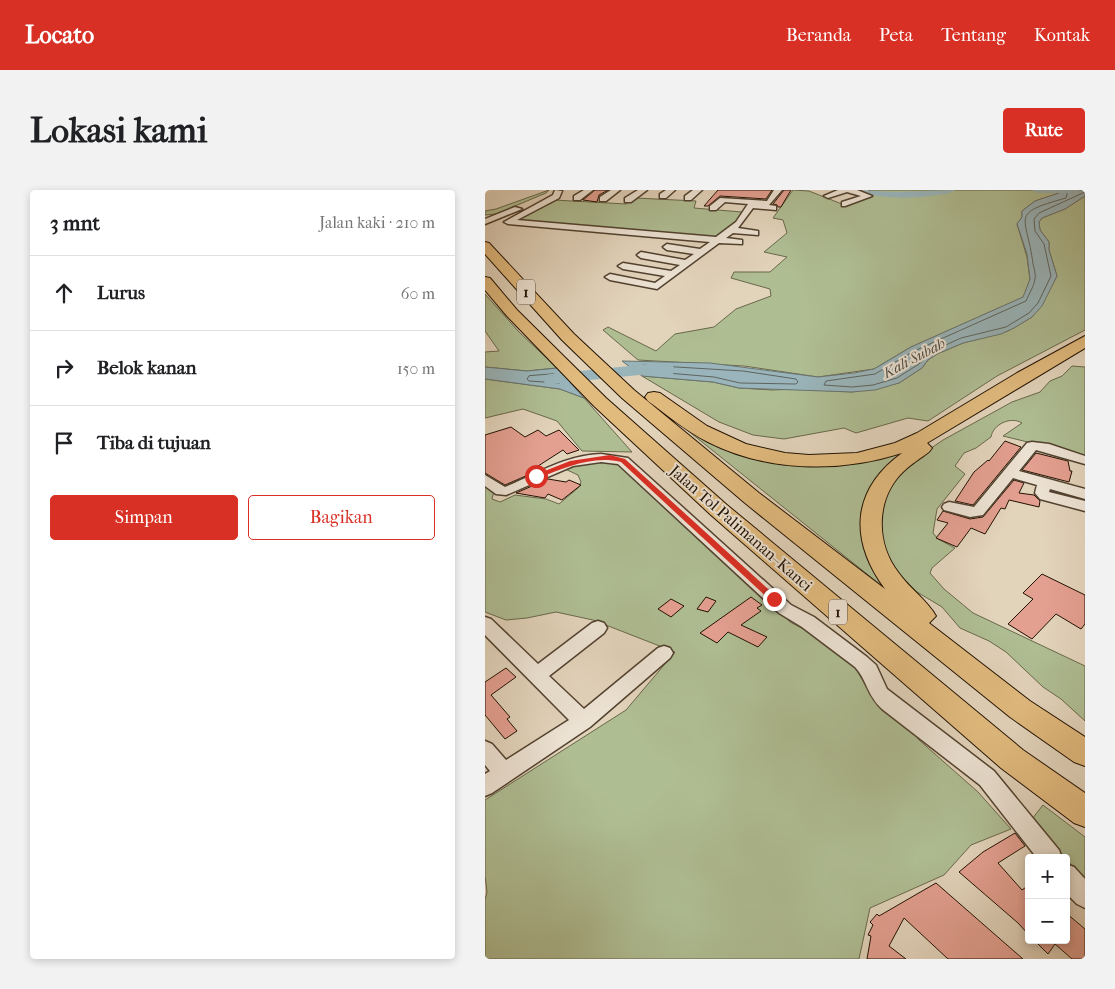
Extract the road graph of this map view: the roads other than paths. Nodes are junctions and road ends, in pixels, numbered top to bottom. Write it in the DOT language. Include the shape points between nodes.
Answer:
graph roads {
  1 [pos="589,190"];
  2 [pos="616,190"];
  3 [pos="643,190"];
  4 [pos="671,190"];
  5 [pos="699,190"];
  6 [pos="778,190"];
  7 [pos="845,190"];
  8 [pos="849,190"];
  9 [pos="559,191"];
  10 [pos="663,196"];
  11 [pos="828,196"];
  12 [pos="577,198"];
  13 [pos="689,198"];
  14 [pos="603,199"];
  15 [pos="628,200"];
  16 [pos="747,200"];
  17 [pos="845,204"];
  18 [pos="713,208"];
  19 [pos="773,208"];
  20 [pos="744,212"];
  21 [pos="497,217"];
  22 [pos="485,222"];
  23 [pos="740,222"];
  24 [pos="731,230"];
  25 [pos="755,233"];
  26 [pos="719,240"];
  27 [pos="739,242"];
  28 [pos="485,246"];
  29 [pos="667,247"];
  30 [pos="700,252"];
  31 [pos="641,255"];
  32 [pos="687,263"];
  33 [pos="623,266"];
  34 [pos="672,274"];
  35 [pos="609,277"];
  36 [pos="485,282"];
  37 [pos="1085,341"];
  38 [pos="1085,352"];
  39 [pos="635,391"];
  40 [pos="1085,460"];
  41 [pos="1010,474"];
  42 [pos="485,479"];
  43 [pos="1045,482"];
  44 [pos="1085,494"];
  45 [pos="949,506"];
  46 [pos="1085,506"];
  47 [pos="485,624"];
  48 [pos="598,628"];
  49 [pos="664,653"];
  50 [pos="537,676"];
  51 [pos="583,721"];
  52 [pos="1044,724"];
  53 [pos="485,750"];
  54 [pos="1085,753"];
  55 [pos="1012,759"];
  56 [pos="504,774"];
  57 [pos="485,786"];
  58 [pos="1085,812"];
  59 [pos="1085,824"];
  60 [pos="1048,854"];
  61 [pos="1070,879"];
  62 [pos="1085,896"];
  1 -- 12 [label="street"];
  2 -- 14 [label="street"];
  3 -- 15 [label="street"];
  4 -- 10 [label="street"];
  5 -- 13 [label="street"];
  6 -- 16 [label="street" via="769,203"];
  7 -- 11 [label="street"];
  8 -- 17 [label="street" via="868,196"];
  9 -- 21 [label="street"];
  9 -- 26 [label="street" via="508,222"];
  16 -- 18 [label="street" via="722,200"];
  16 -- 20 [label="street"];
  19 -- 20 [label="street" via="751,205"];
  20 -- 23 [label="street"];
  20 -- 23 [label="street" via="755,219"];
  21 -- 22 [label="street"];
  23 -- 24 [label="street"];
  24 -- 25 [label="street"];
  24 -- 26 [label="street"];
  26 -- 27 [label="street"];
  26 -- 30 [label="street"];
  28 -- 39 [label="highway, Jalan Tol Palimanan–Kanci / 1" via="574,336"];
  29 -- 30 [label="street"];
  30 -- 32 [label="street"];
  31 -- 32 [label="street"];
  32 -- 34 [label="street"];
  33 -- 34 [label="street"];
  34 -- 35 [label="street" via="657,286"];
  36 -- 55 [label="highway, Jalan Tol Palimanan–Kanci / 1" via="600,402 719,510"];
  37 -- 39 [label="highway" via="920,439 884,453 854,459 800,460 742,449 716,438"];
  38 -- 52 [label="highway" via="902,462 876,494 869,524 876,556 906,600"];
  39 -- 52 [label="highway, Jalan Tol Palimanan–Kanci / 1" via="752,498"];
  40 -- 41 [label="street" via="1032,446"];
  41 -- 43 [label="street"];
  41 -- 45 [label="street" via="978,512"];
  42 -- 60 [label="street" via="505,492 572,462 610,457 623,461 785,609 861,662 869,670 875,687 889,703 987,778"];
  43 -- 44 [label="street"];
  43 -- 46 [label="street" via="1042,493 1045,496"];
  47 -- 50 [label="street"];
  48 -- 50 [label="street"];
  49 -- 51 [label="street"];
  50 -- 51 [label="street"];
  51 -- 56 [label="street"];
  52 -- 54 [label="highway, Jalan Tol Palimanan–Kanci / 1"];
  53 -- 56 [label="street"];
  55 -- 58 [label="highway, Jalan Tol Palimanan–Kanci / 1"];
  55 -- 59 [label="highway"];
  56 -- 57 [label="street"];
  61 -- 62 [label="street"];
}
